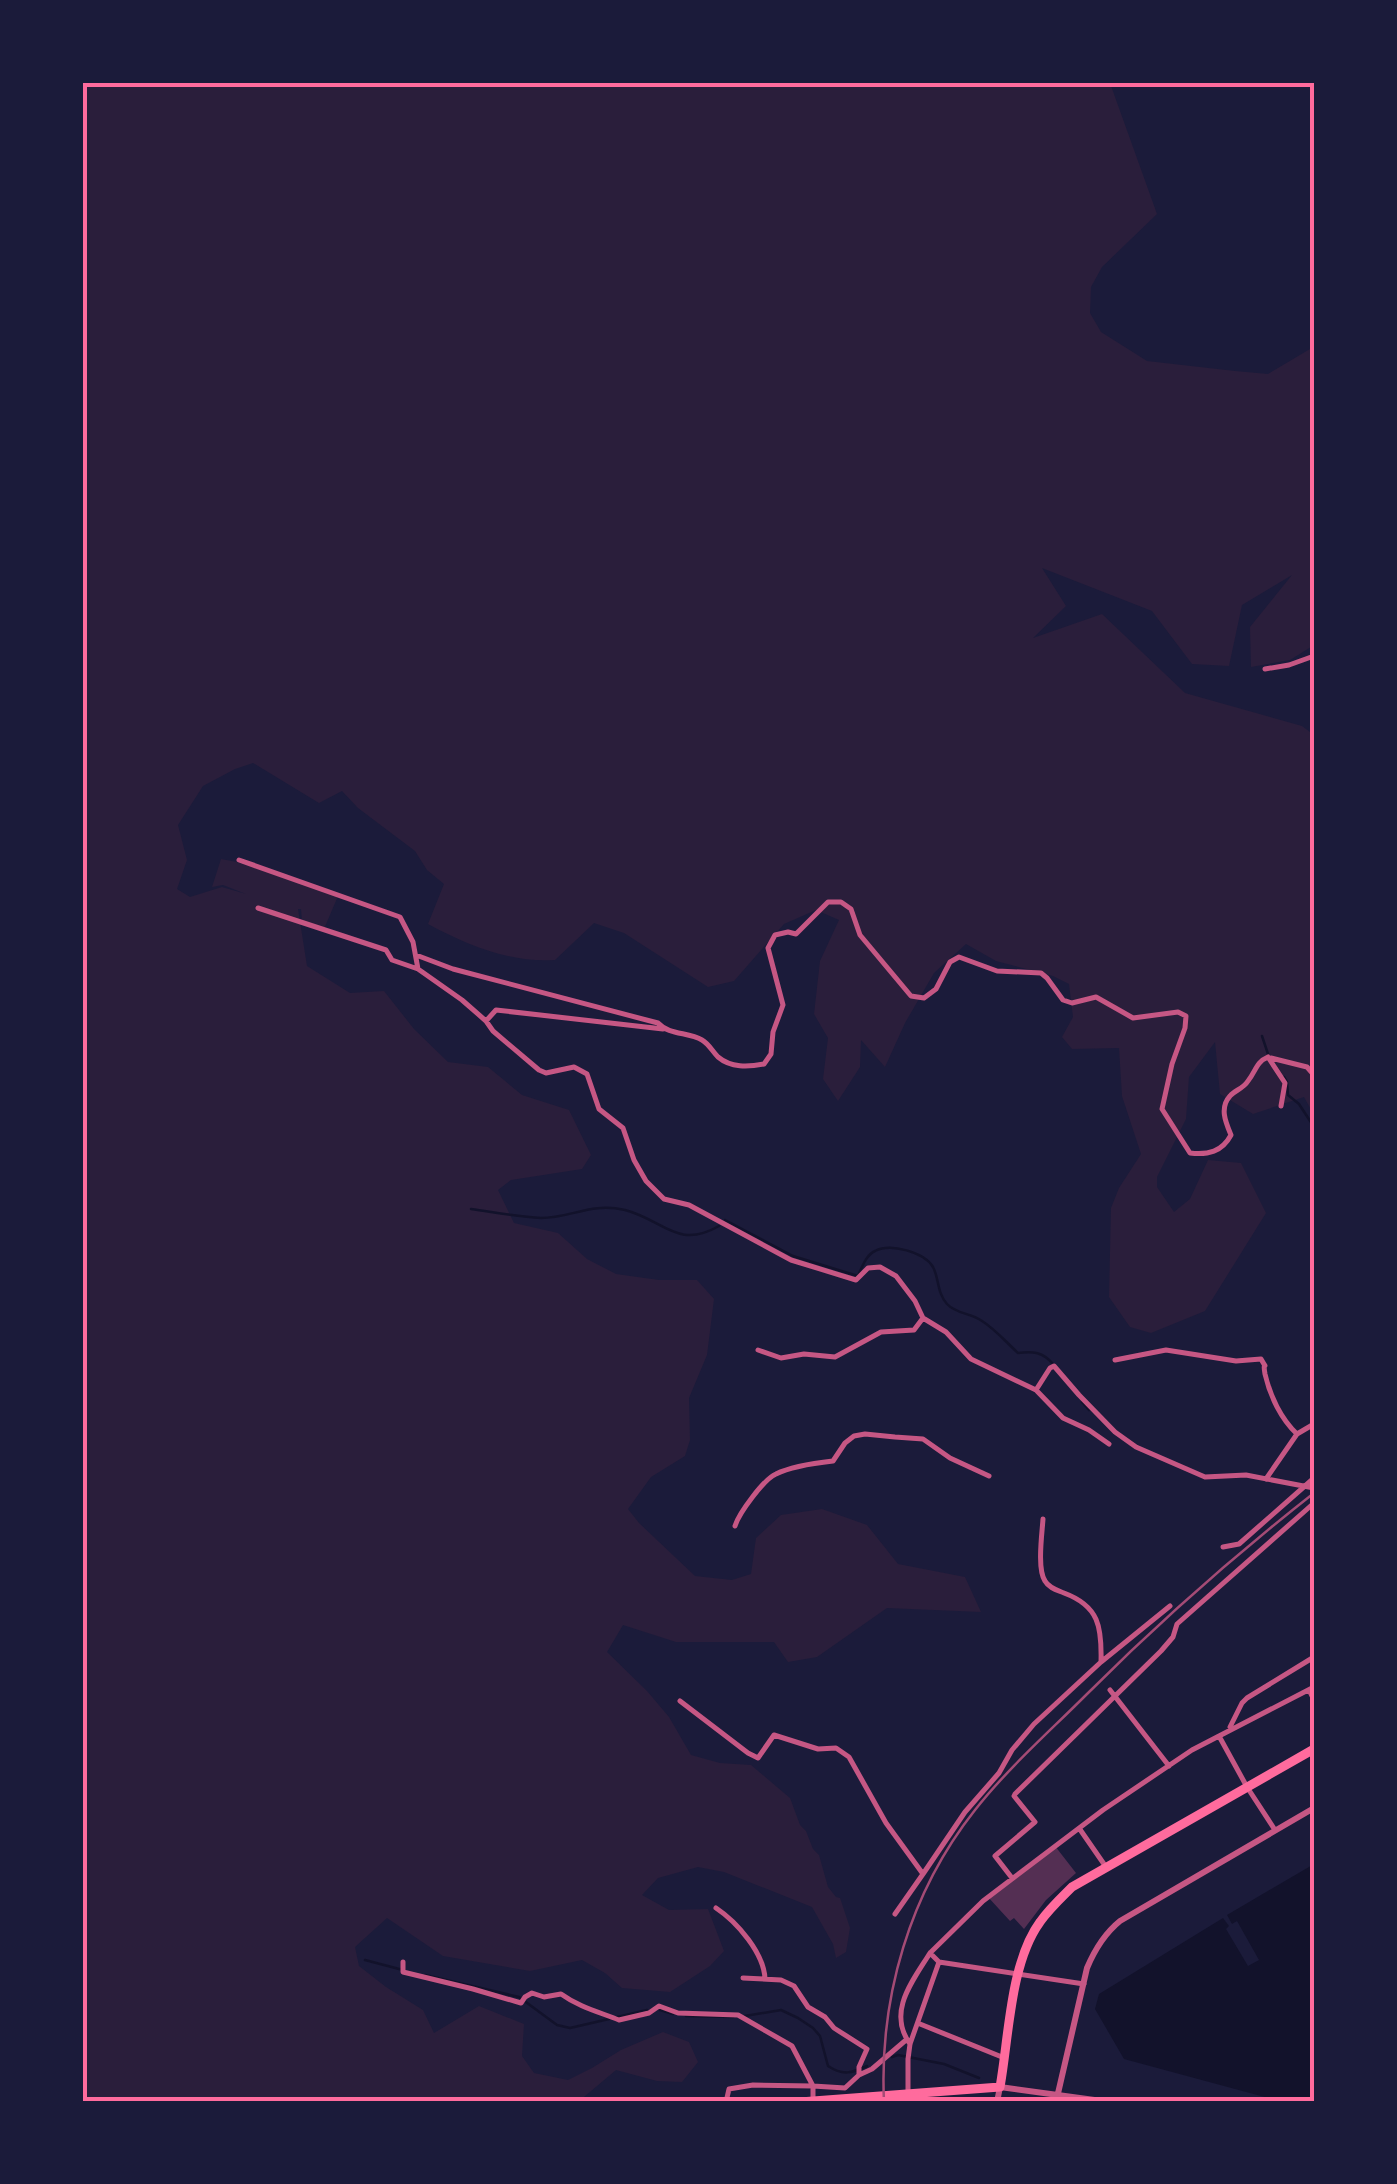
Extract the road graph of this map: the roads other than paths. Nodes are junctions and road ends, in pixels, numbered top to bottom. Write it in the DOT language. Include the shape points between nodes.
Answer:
graph roads {
  1 [pos="1314,656"];
  2 [pos="1265,669"];
  3 [pos="239,860"];
  4 [pos="258,908"];
  5 [pos="416,955"];
  6 [pos="418,969"];
  7 [pos="486,1021"];
  8 [pos="664,1030"];
  9 [pos="1268,1057"];
  10 [pos="1314,1075"];
  11 [pos="1281,1106"];
  12 [pos="923,1318"];
  13 [pos="758,1350"];
  14 [pos="1115,1360"];
  15 [pos="1036,1390"];
  16 [pos="1314,1424"];
  17 [pos="1297,1434"];
  18 [pos="1109,1444"];
  19 [pos="989,1476"];
  20 [pos="1314,1478"];
  21 [pos="1266,1479"];
  22 [pos="1304,1487"];
  23 [pos="1314,1488"];
  24 [pos="1314,1503"];
  25 [pos="1043,1519"];
  26 [pos="735,1526"];
  27 [pos="1224,1547"];
  28 [pos="1170,1606"];
  29 [pos="1314,1658"];
  30 [pos="1102,1662"];
  31 [pos="1312,1688"];
  32 [pos="1113,1693"];
  33 [pos="1314,1700"];
  34 [pos="680,1701"];
  35 [pos="1228,1730"];
  36 [pos="1220,1736"];
  37 [pos="1314,1749"];
  38 [pos="1169,1766"];
  39 [pos="1247,1787"];
  40 [pos="1314,1808"];
  41 [pos="1079,1828"];
  42 [pos="1274,1830"];
  43 [pos="1106,1867"];
  44 [pos="923,1874"];
  45 [pos="1012,1878"];
  46 [pos="716,1908"];
  47 [pos="896,1914"];
  48 [pos="930,1953"];
  49 [pos="403,1962"];
  50 [pos="939,1962"];
  51 [pos="1018,1974"];
  52 [pos="743,1978"];
  53 [pos="765,1979"];
  54 [pos="1084,1984"];
  55 [pos="919,2023"];
  56 [pos="908,2042"];
  57 [pos="1005,2058"];
  58 [pos="859,2071"];
  59 [pos="1000,2087"];
  60 [pos="813,2088"];
  61 [pos="908,2093"];
  62 [pos="1057,2098"];
  63 [pos="849,2100"];
  64 [pos="726,2102"];
  65 [pos="800,2102"];
  66 [pos="814,2102"];
  67 [pos="998,2102"];
  68 [pos="1109,2102"];
  1 -- 2 [label="street"];
  3 -- 5 [label="street" via="400,917"];
  4 -- 6 [label="street" via="386,950 392,960"];
  5 -- 6 [label="street"];
  5 -- 8 [label="street"];
  6 -- 7 [label="street"];
  7 -- 8 [label="street" via="496,1010"];
  7 -- 12 [label="street" via="539,1070 574,1067 587,1074 599,1110 623,1128 634,1160 664,1199 689,1205 791,1260 856,1280 880,1267 896,1276"];
  8 -- 9 [label="street" via="706,1041 720,1059 737,1066 764,1064 783,1004 768,948 774,935 796,934 828,902 841,902 911,996 924,998 936,989 958,957 996,972 1041,973 1072,1003 1096,997 1133,1018 1186,1016 1162,1109 1190,1153 1226,1144 1230,1095"];
  9 -- 10 [label="street"];
  9 -- 11 [label="street" via="1285,1083"];
  12 -- 13 [label="street" via="914,1330 880,1332 834,1357 780,1358"];
  12 -- 15 [label="street" via="971,1358"];
  14 -- 17 [label="street" via="1166,1350 1236,1362 1260,1359 1284,1421"];
  15 -- 18 [label="street" via="1063,1418"];
  15 -- 21 [label="street" via="1054,1366 1136,1447 1205,1478"];
  16 -- 17 [label="street"];
  17 -- 21 [label="street"];
  19 -- 26 [label="street" via="923,1440 854,1436 833,1462 772,1475"];
  20 -- 22 [label="street"];
  21 -- 22 [label="street"];
  22 -- 23 [label="street"];
  22 -- 27 [label="street" via="1239,1544"];
  24 -- 32 [label="street" via="1177,1624 1174,1637"];
  25 -- 30 [label="street" via="1042,1578 1092,1610"];
  28 -- 30 [label="street"];
  29 -- 35 [label="street" via="1247,1698"];
  30 -- 44 [label="street" via="1012,1750"];
  31 -- 33 [label="street"];
  31 -- 35 [label="street"];
  32 -- 38 [label="street"];
  32 -- 45 [label="street" via="1015,1794 1036,1822 995,1856"];
  34 -- 44 [label="street" via="758,1758 774,1735 842,1750"];
  35 -- 36 [label="street"];
  36 -- 38 [label="street"];
  36 -- 39 [label="street"];
  37 -- 39 [label="highway"];
  38 -- 41 [label="street"];
  39 -- 42 [label="street"];
  39 -- 43 [label="highway"];
  40 -- 42 [label="street"];
  41 -- 43 [label="street"];
  41 -- 45 [label="street"];
  42 -- 54 [label="street" via="1106,1932"];
  43 -- 51 [label="highway" via="1052,1907 1033,1933"];
  44 -- 47 [label="street"];
  45 -- 48 [label="street"];
  46 -- 53 [label="street" via="735,1921 765,1967"];
  48 -- 50 [label="street"];
  48 -- 56 [label="street" via="904,1997 899,2022"];
  49 -- 60 [label="street" via="403,1972 523,2000 532,1993 560,1994 612,2018 649,2014 659,2006 741,2017 792,2046"];
  50 -- 51 [label="street"];
  50 -- 55 [label="street"];
  51 -- 54 [label="street"];
  51 -- 57 [label="highway"];
  52 -- 53 [label="street"];
  53 -- 58 [label="street" via="794,1986 808,2007 866,2050"];
  54 -- 62 [label="street"];
  55 -- 56 [label="street"];
  55 -- 57 [label="street"];
  56 -- 58 [label="street"];
  56 -- 61 [label="street"];
  57 -- 59 [label="highway"];
  58 -- 60 [label="street" via="845,2088"];
  59 -- 61 [label="highway"];
  59 -- 62 [label="street"];
  59 -- 67 [label="street"];
  60 -- 64 [label="street" via="753,2085 729,2089"];
  60 -- 66 [label="street"];
  61 -- 63 [label="highway"];
  62 -- 68 [label="street"];
  63 -- 65 [label="highway"];
}
